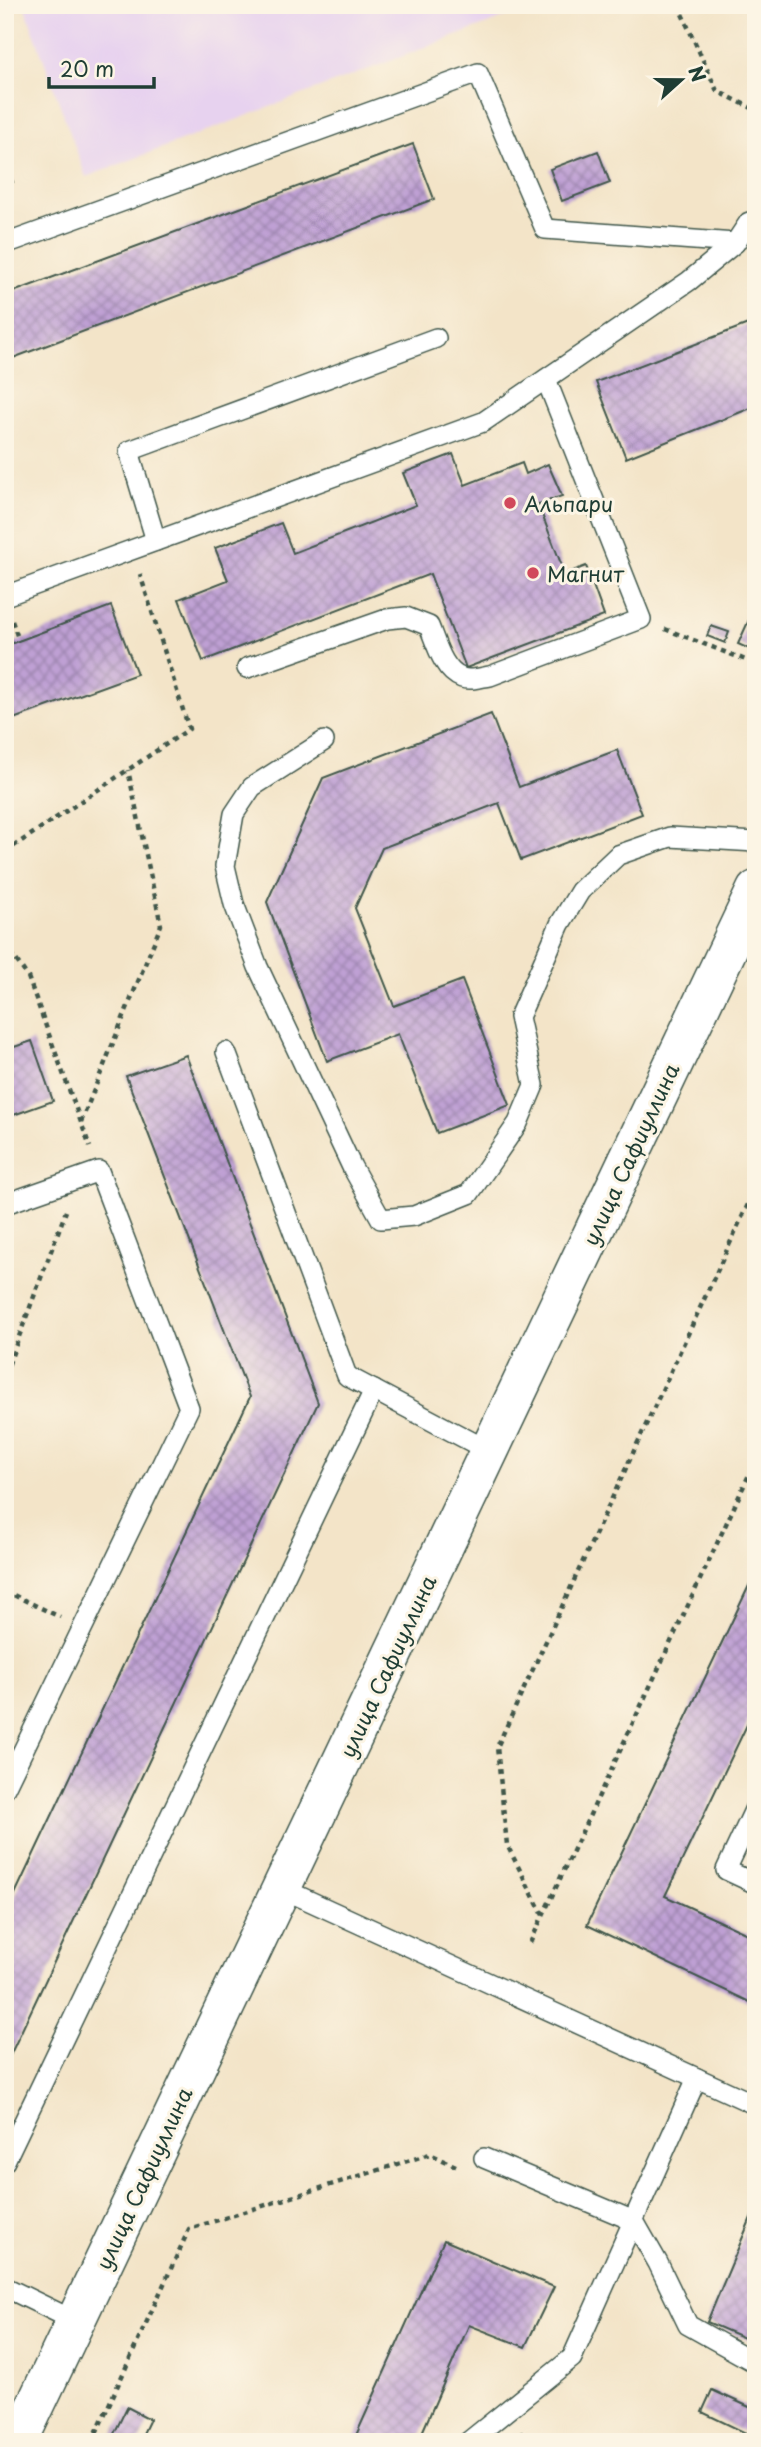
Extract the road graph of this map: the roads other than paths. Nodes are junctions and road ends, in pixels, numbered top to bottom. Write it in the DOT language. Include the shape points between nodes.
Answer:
graph roads {
  1 [pos="754,218"];
  2 [pos="735,243"];
  3 [pos="5,244"];
  4 [pos="436,338"];
  5 [pos="545,379"];
  6 [pos="156,541"];
  7 [pos="5,596"];
  8 [pos="247,668"];
  9 [pos="324,741"];
  10 [pos="756,842"];
  11 [pos="756,890"];
  12 [pos="745,941"];
  13 [pos="226,1052"];
  14 [pos="5,1204"];
  15 [pos="374,1390"];
  16 [pos="489,1451"];
  17 [pos="5,1788"];
  18 [pos="756,1806"];
  19 [pos="756,1884"];
  20 [pos="281,1888"];
  21 [pos="698,2078"];
  22 [pos="756,2105"];
  23 [pos="484,2158"];
  24 [pos="5,2161"];
  25 [pos="634,2221"];
  26 [pos="5,2287"];
  27 [pos="75,2321"];
  28 [pos="756,2363"];
  29 [pos="18,2442"];
  30 [pos="468,2442"];
  1 -- 2 [label="lane"];
  2 -- 3 [label="lane" via="545,229 478,73"];
  2 -- 5 [label="lane" via="689,281"];
  4 -- 6 [label="lane" via="129,451"];
  5 -- 6 [label="lane" via="483,422"];
  5 -- 8 [label="lane" via="641,619 490,676 460,677 440,654 429,626 406,617"];
  6 -- 7 [label="lane"];
  9 -- 10 [label="lane" via="252,788 234,814 225,866 258,967 381,1219 414,1216 469,1194 519,1123 534,1084 519,1017 560,924 580,891 618,855 670,837"];
  11 -- 12 [label="street, улица Сафиуллина"];
  12 -- 16 [label="street, улица Сафиуллина"];
  13 -- 15 [label="lane" via="347,1376"];
  14 -- 17 [label="lane" via="99,1171 189,1408"];
  15 -- 16 [label="lane"];
  15 -- 24 [label="lane"];
  16 -- 20 [label="street, улица Сафиуллина"];
  18 -- 19 [label="lane" via="726,1870"];
  20 -- 21 [label="lane"];
  20 -- 27 [label="street, улица Сафиуллина"];
  21 -- 22 [label="lane"];
  21 -- 25 [label="lane"];
  23 -- 25 [label="lane"];
  25 -- 28 [label="lane" via="688,2325"];
  25 -- 30 [label="lane" via="572,2358"];
  26 -- 27 [label="lane"];
  27 -- 29 [label="street, улица Сафиуллина"];
}
